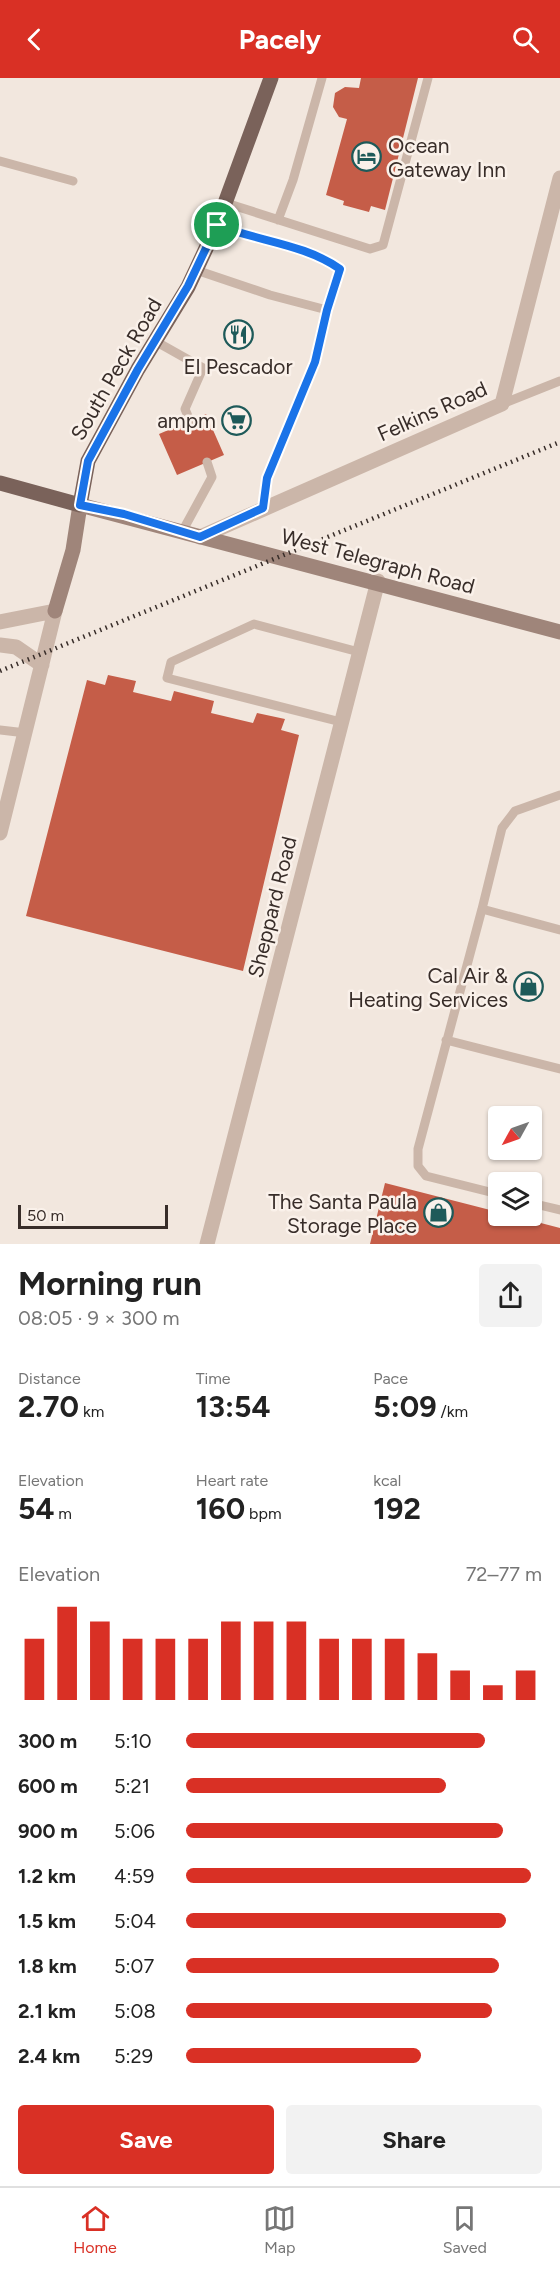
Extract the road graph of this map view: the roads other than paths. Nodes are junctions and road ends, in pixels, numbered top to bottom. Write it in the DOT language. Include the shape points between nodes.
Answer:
graph roads {
  1 [pos="271,78"];
  2 [pos="322,78"];
  3 [pos="428,78"];
  4 [pos="0,161"];
  5 [pos="560,178"];
  6 [pos="73,181"];
  7 [pos="226,203"];
  8 [pos="278,220"];
  9 [pos="217,225"];
  10 [pos="196,270"];
  11 [pos="327,310"];
  12 [pos="155,341"];
  13 [pos="560,381"];
  14 [pos="502,404"];
  15 [pos="190,421"];
  16 [pos="207,462"];
  17 [pos="0,483"];
  18 [pos="80,505"];
  19 [pos="263,508"];
  20 [pos="183,532"];
  21 [pos="200,537"];
  22 [pos="378,581"];
  23 [pos="56,611"];
  24 [pos="0,622"];
  25 [pos="560,632"];
  26 [pos="0,645"];
  27 [pos="359,652"];
  28 [pos="42,665"];
  29 [pos="341,722"];
  30 [pos="0,730"];
  31 [pos="26,733"];
  32 [pos="6,786"];
  33 [pos="560,795"];
  34 [pos="0,833"];
  35 [pos="482,909"];
  36 [pos="560,930"];
  37 [pos="446,1040"];
  38 [pos="560,1070"];
  39 [pos="488,1192"];
  40 [pos="542,1206"];
  41 [pos="560,1210"];
  42 [pos="207,1244"];
  1 -- 7 [label="main road, South Peck Road"];
  2 -- 8 [label="lane"];
  3 -- 8 [label="lane" via="383,245 370,249"];
  4 -- 6 [label="lane"];
  5 -- 14 [label="street, Felkins Road"];
  7 -- 8 [label="lane"];
  7 -- 9 [label="main road, South Peck Road"];
  9 -- 10 [label="main road, South Peck Road"];
  9 -- 11 [label="lane" via="326,259 340,269"];
  10 -- 11 [label="lane"];
  10 -- 12 [label="main road, South Peck Road"];
  11 -- 19 [label="lane" via="315,362 267,478"];
  12 -- 15 [label="lane" via="203,368 185,409"];
  12 -- 18 [label="main road, South Peck Road" via="88,461"];
  13 -- 14 [label="lane"];
  14 -- 19 [label="street, Felkins Road"];
  16 -- 20 [label="lane" via="212,477"];
  17 -- 18 [label="main road"];
  18 -- 20 [label="main road, West Telegraph Road"];
  18 -- 23 [label="main road, South Peck Road" via="73,550"];
  19 -- 21 [label="street, Felkins Road"];
  20 -- 21 [label="main road, West Telegraph Road"];
  21 -- 22 [label="main road, West Telegraph Road"];
  22 -- 25 [label="main road, West Telegraph Road"];
  22 -- 27 [label="street, Sheppard Road"];
  23 -- 24 [label="street"];
  23 -- 28 [label="street, South Peck Road"];
  26 -- 28 [label="street" via="16,647"];
  27 -- 29 [label="street, Sheppard Road"];
  27 -- 29 [label="lane" via="254,624 171,662 167,678"];
  28 -- 31 [label="street, South Peck Road"];
  29 -- 42 [label="street, Sheppard Road"];
  30 -- 31 [label="lane"];
  31 -- 32 [label="street, South Peck Road"];
  32 -- 34 [label="street, South Peck Road"];
  33 -- 35 [label="lane" via="514,811 502,828"];
  35 -- 36 [label="lane"];
  35 -- 37 [label="lane"];
  37 -- 38 [label="lane"];
  37 -- 39 [label="lane" via="418,1149 418,1166 426,1176"];
  40 -- 41 [label="lane"];
}
